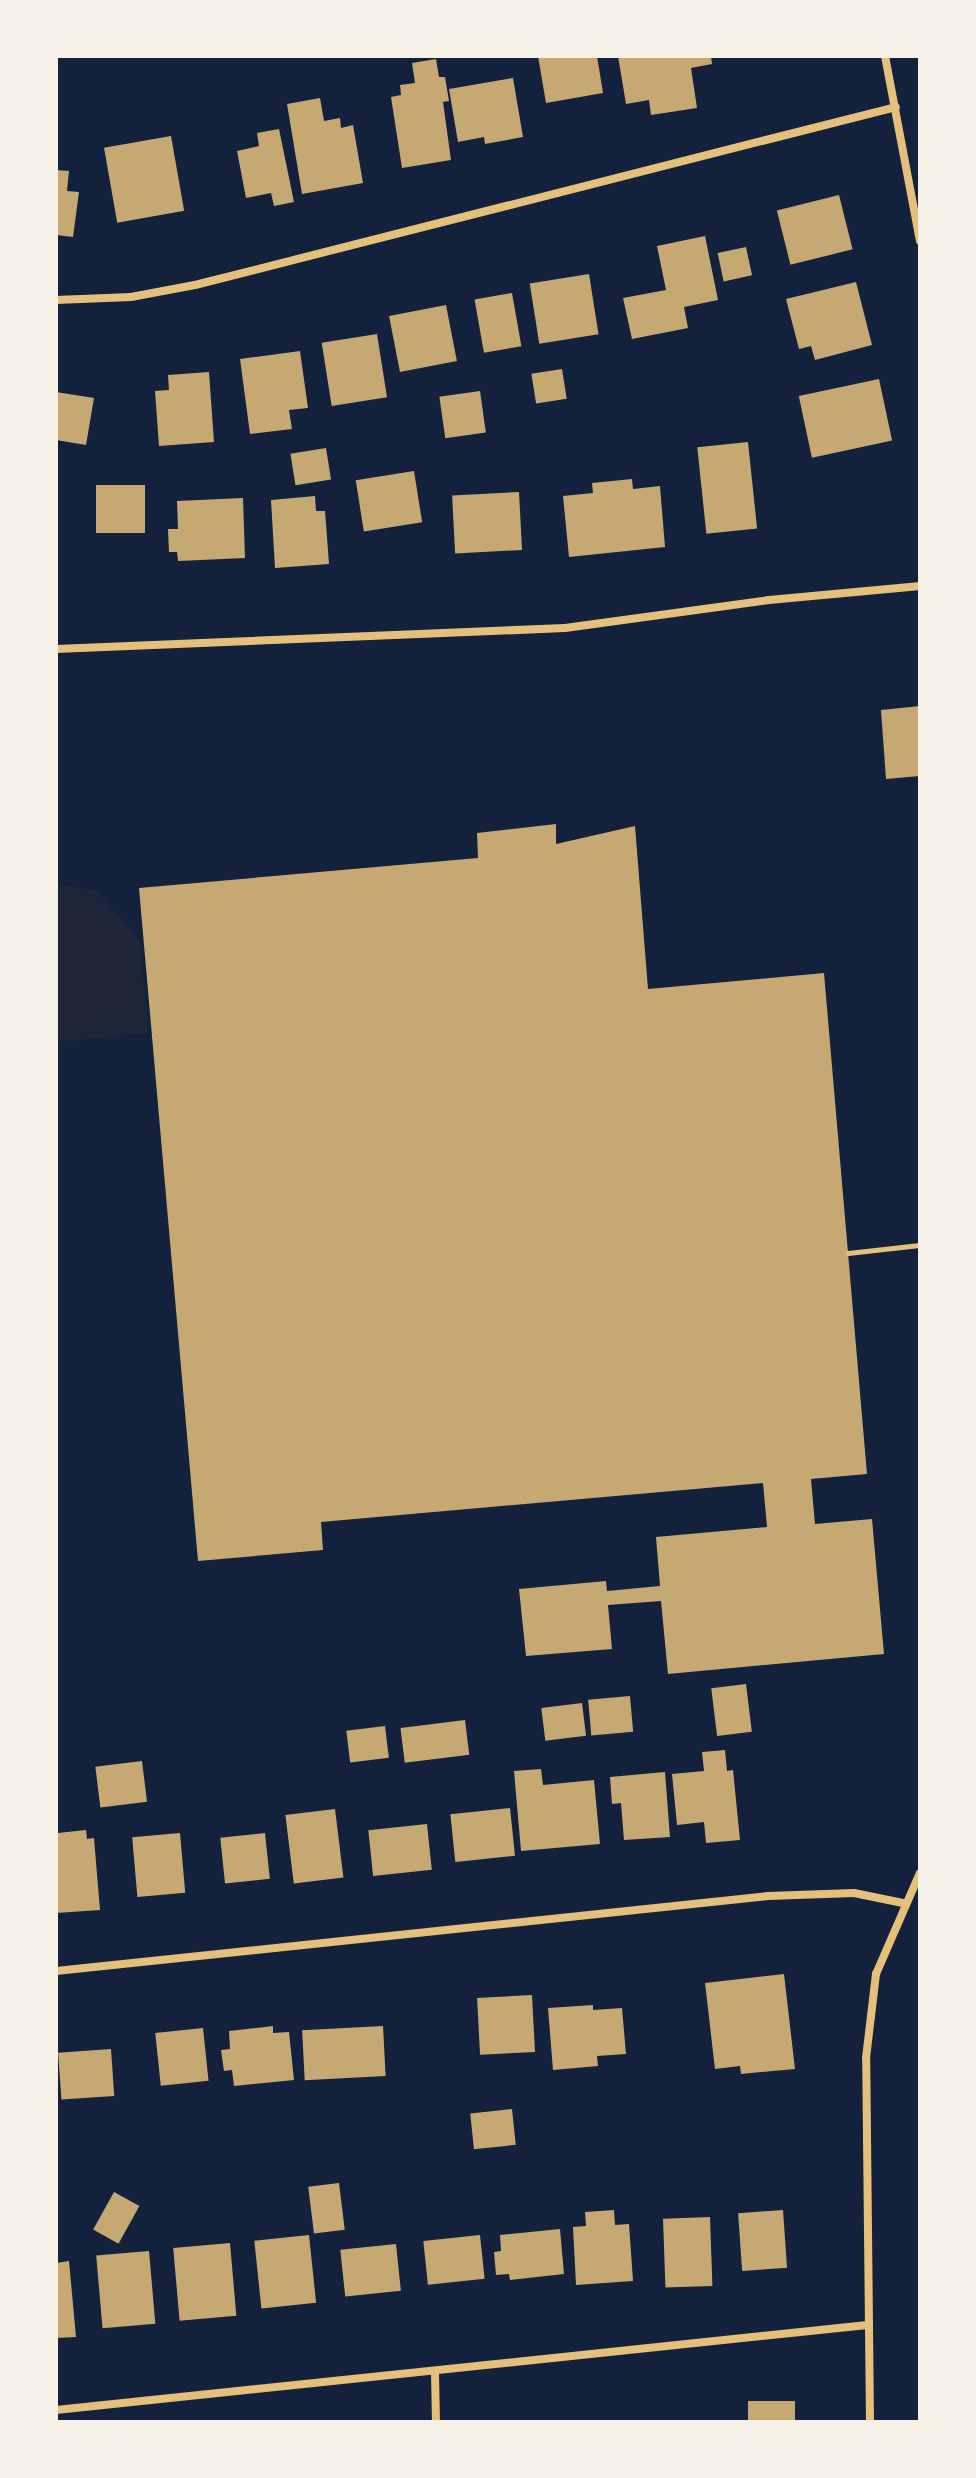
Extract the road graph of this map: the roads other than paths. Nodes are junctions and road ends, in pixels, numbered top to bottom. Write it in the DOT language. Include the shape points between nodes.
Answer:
graph roads {
  1 [pos="885,56"];
  2 [pos="896,107"];
  3 [pos="920,241"];
  4 [pos="56,300"];
  5 [pos="920,586"];
  6 [pos="56,649"];
  7 [pos="920,1873"];
  8 [pos="903,1903"];
  9 [pos="56,1971"];
  10 [pos="868,2325"];
  11 [pos="435,2372"];
  12 [pos="56,2410"];
  13 [pos="436,2422"];
  14 [pos="870,2422"];
  1 -- 2 [label="street"];
  2 -- 3 [label="street"];
  2 -- 4 [label="street" via="195,285 131,297"];
  5 -- 6 [label="street" via="565,628"];
  7 -- 8 [label="street"];
  8 -- 9 [label="street" via="854,1893 768,1896"];
  8 -- 10 [label="street" via="876,1974 866,2058"];
  10 -- 11 [label="street"];
  10 -- 14 [label="street"];
  11 -- 12 [label="street"];
  11 -- 13 [label="street"];
}
